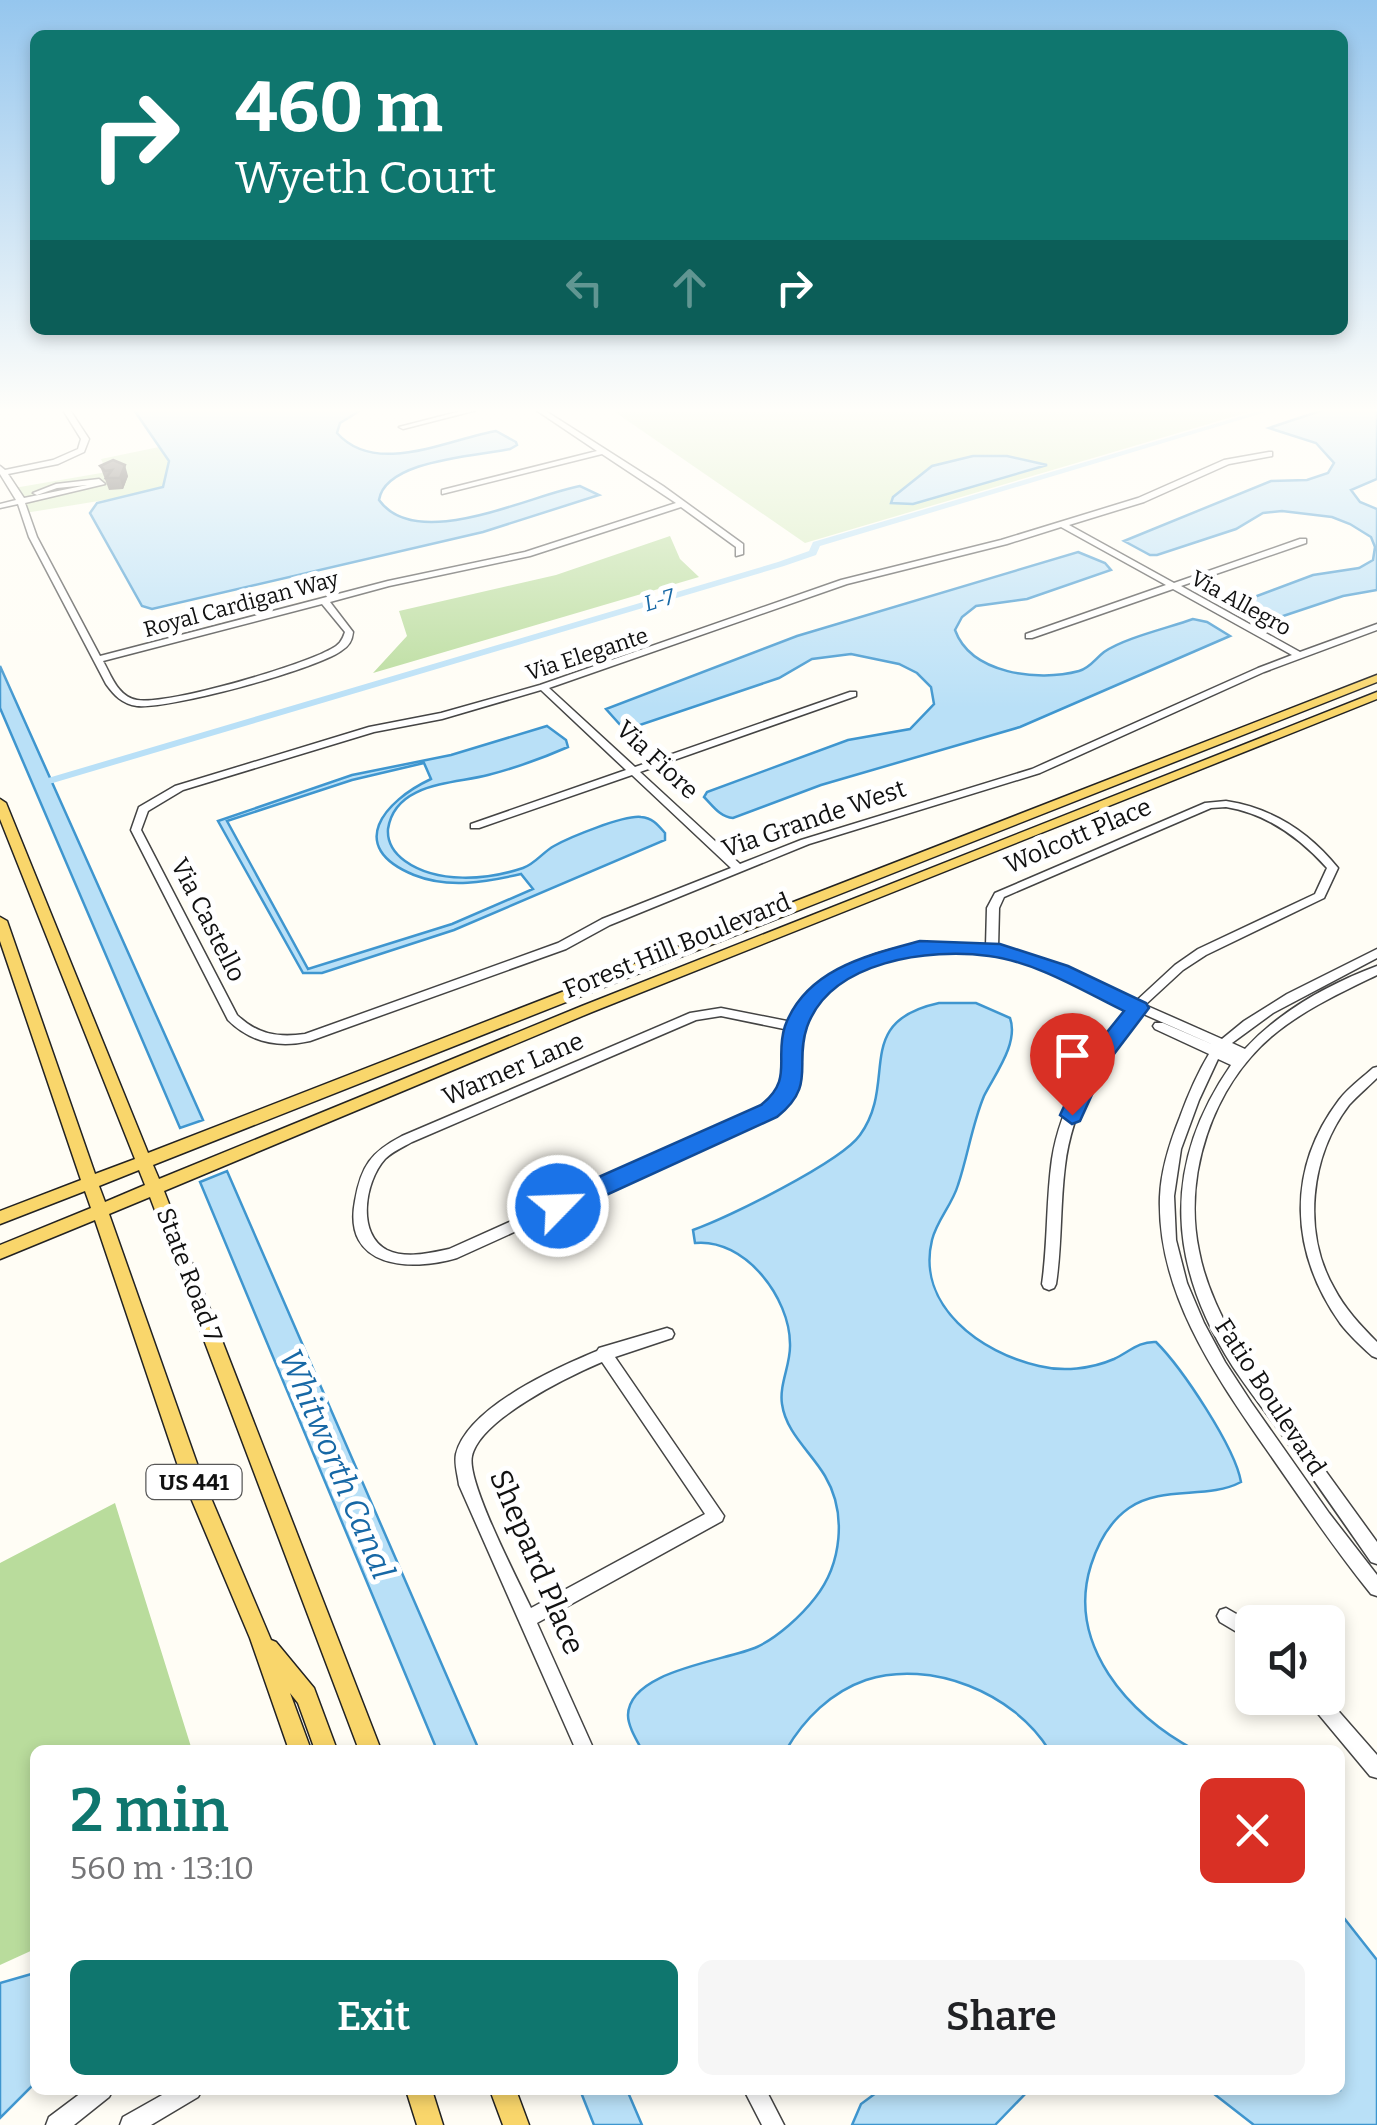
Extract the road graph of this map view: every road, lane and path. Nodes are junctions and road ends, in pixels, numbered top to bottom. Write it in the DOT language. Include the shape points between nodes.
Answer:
graph roads {
  1 [pos="23,509"];
  2 [pos="666,509"];
  3 [pos="689,509"];
  4 [pos="1111,509"];
  5 [pos="1062,524"];
  6 [pos="1303,541"];
  7 [pos="740,554"];
  8 [pos="1174,586"];
  9 [pos="324,600"];
  10 [pos="1377,627"];
  11 [pos="1029,636"];
  12 [pos="1298,655"];
  13 [pos="98,659"];
  14 [pos="1377,678"];
  15 [pos="544,687"];
  16 [pos="853,694"];
  17 [pos="1377,696"];
  18 [pos="636,770"];
  19 [pos="0,803"];
  20 [pos="143,809"];
  21 [pos="475,826"];
  22 [pos="738,868"];
  23 [pos="0,921"];
  24 [pos="992,949"];
  25 [pos="1377,954"];
  26 [pos="1377,970"];
  27 [pos="1138,1008"];
  28 [pos="796,1027"];
  29 [pos="263,1039"];
  30 [pos="1221,1049"];
  31 [pos="1242,1058"];
  32 [pos="1377,1071"];
  33 [pos="144,1160"];
  34 [pos="91,1181"];
  35 [pos="155,1188"];
  36 [pos="101,1211"];
  37 [pos="0,1218"];
  38 [pos="0,1252"];
  39 [pos="1049,1284"];
  40 [pos="668,1334"];
  41 [pos="604,1352"];
  42 [pos="1377,1352"];
  43 [pos="1377,1556"];
  44 [pos="1377,1588"];
  45 [pos="1226,1616"];
  46 [pos="528,1619"];
  47 [pos="1235,1622"];
  48 [pos="260,1638"];
  49 [pos="1331,1715"];
  50 [pos="298,1745"];
  51 [pos="324,1745"];
  52 [pos="368,1745"];
  53 [pos="583,1745"];
  54 [pos="1377,1769"];
  55 [pos="96,2095"];
  56 [pos="182,2095"];
  57 [pos="420,2095"];
  58 [pos="758,2095"];
  59 [pos="57,2125"];
  60 [pos="130,2125"];
  61 [pos="430,2125"];
  62 [pos="773,2125"];
  1 -- 13 [label="street"];
  2 -- 9 [label="street, Royal Cardigan Way" via="527,554"];
  3 -- 7 [label="street" via="740,546"];
  4 -- 5 [label="street, Via Elegante"];
  5 -- 8 [label="street, Via Allegro"];
  5 -- 15 [label="street, Via Elegante" via="844,582"];
  6 -- 8 [label="street"];
  8 -- 11 [label="street"];
  8 -- 12 [label="street, Via Allegro"];
  9 -- 13 [label="street, Royal Cardigan Way"];
  9 -- 13 [label="street" via="349,632 337,650 163,702 123,698"];
  10 -- 12 [label="street, Via Grande West"];
  12 -- 22 [label="street, Via Grande West" via="1036,771"];
  14 -- 33 [label="main road, Forest Hill Boulevard"];
  15 -- 18 [label="street, Via Fiore"];
  15 -- 20 [label="street, Via Elegante" via="372,729 179,788"];
  16 -- 18 [label="street"];
  17 -- 35 [label="main road, Forest Hill Boulevard" via="817,916"];
  18 -- 21 [label="street"];
  18 -- 22 [label="street, Via Fiore"];
  19 -- 33 [label="main road, State Road 7 / US 441"];
  20 -- 29 [label="street, Via Castello" via="136,830 232,1017"];
  22 -- 29 [label="street, Via Grande West" via="562,946 395,1009 306,1038"];
  23 -- 34 [label="main road, US 441"];
  24 -- 27 [label="street" via="1060,971"];
  24 -- 27 [label="street, Wolcott Place" via="999,895 1209,805 1228,802 1269,816 1332,868 1320,896 1200,954"];
  24 -- 28 [label="street" via="920,948 858,966 833,980"];
  25 -- 30 [label="street, Fatio Boulevard" via="1314,985"];
  26 -- 31 [label="street, Fatio Boulevard" via="1288,1016"];
  27 -- 30 [label="street" via="1149,1021"];
  27 -- 39 [label="street" via="1096,1062 1062,1141"];
  28 -- 28 [label="street, Warner Lane" via="720,1012 694,1016 406,1138 381,1154 369,1173 358,1221 375,1250 403,1262 452,1254 769,1111 792,1084"];
  30 -- 31 [label="street"];
  30 -- 44 [label="street, Fatio Boulevard" via="1182,1120 1167,1175 1167,1242 1186,1306 1214,1362"];
  31 -- 43 [label="street, Fatio Boulevard" via="1195,1154 1188,1186 1190,1247 1203,1292 1238,1361"];
  32 -- 42 [label="street" via="1349,1092 1324,1134 1305,1220 1325,1289 1351,1330"];
  33 -- 34 [label="main road, Forest Hill Boulevard"];
  33 -- 35 [label="main road, State Road 7 / US 441"];
  34 -- 36 [label="main road, US 441"];
  34 -- 37 [label="main road, Forest Hill Boulevard"];
  35 -- 36 [label="main road, Forest Hill Boulevard"];
  35 -- 52 [label="main road, State Road 7 / US 441"];
  36 -- 38 [label="main road, Forest Hill Boulevard"];
  36 -- 48 [label="main road, US 441" via="190,1472"];
  40 -- 41 [label="street, Shepard Place"];
  41 -- 46 [label="street, Shepard Place" via="500,1408 464,1454 467,1485"];
  41 -- 46 [label="street" via="716,1516"];
  45 -- 47 [label="street"];
  46 -- 53 [label="street, Shepard Place"];
  48 -- 50 [label="main road, US 441"];
  48 -- 51 [label="main road" via="306,1696"];
  49 -- 54 [label="street"];
  55 -- 59 [label="street"];
  56 -- 60 [label="street"];
  57 -- 61 [label="main road"];
  58 -- 62 [label="street"];
}
